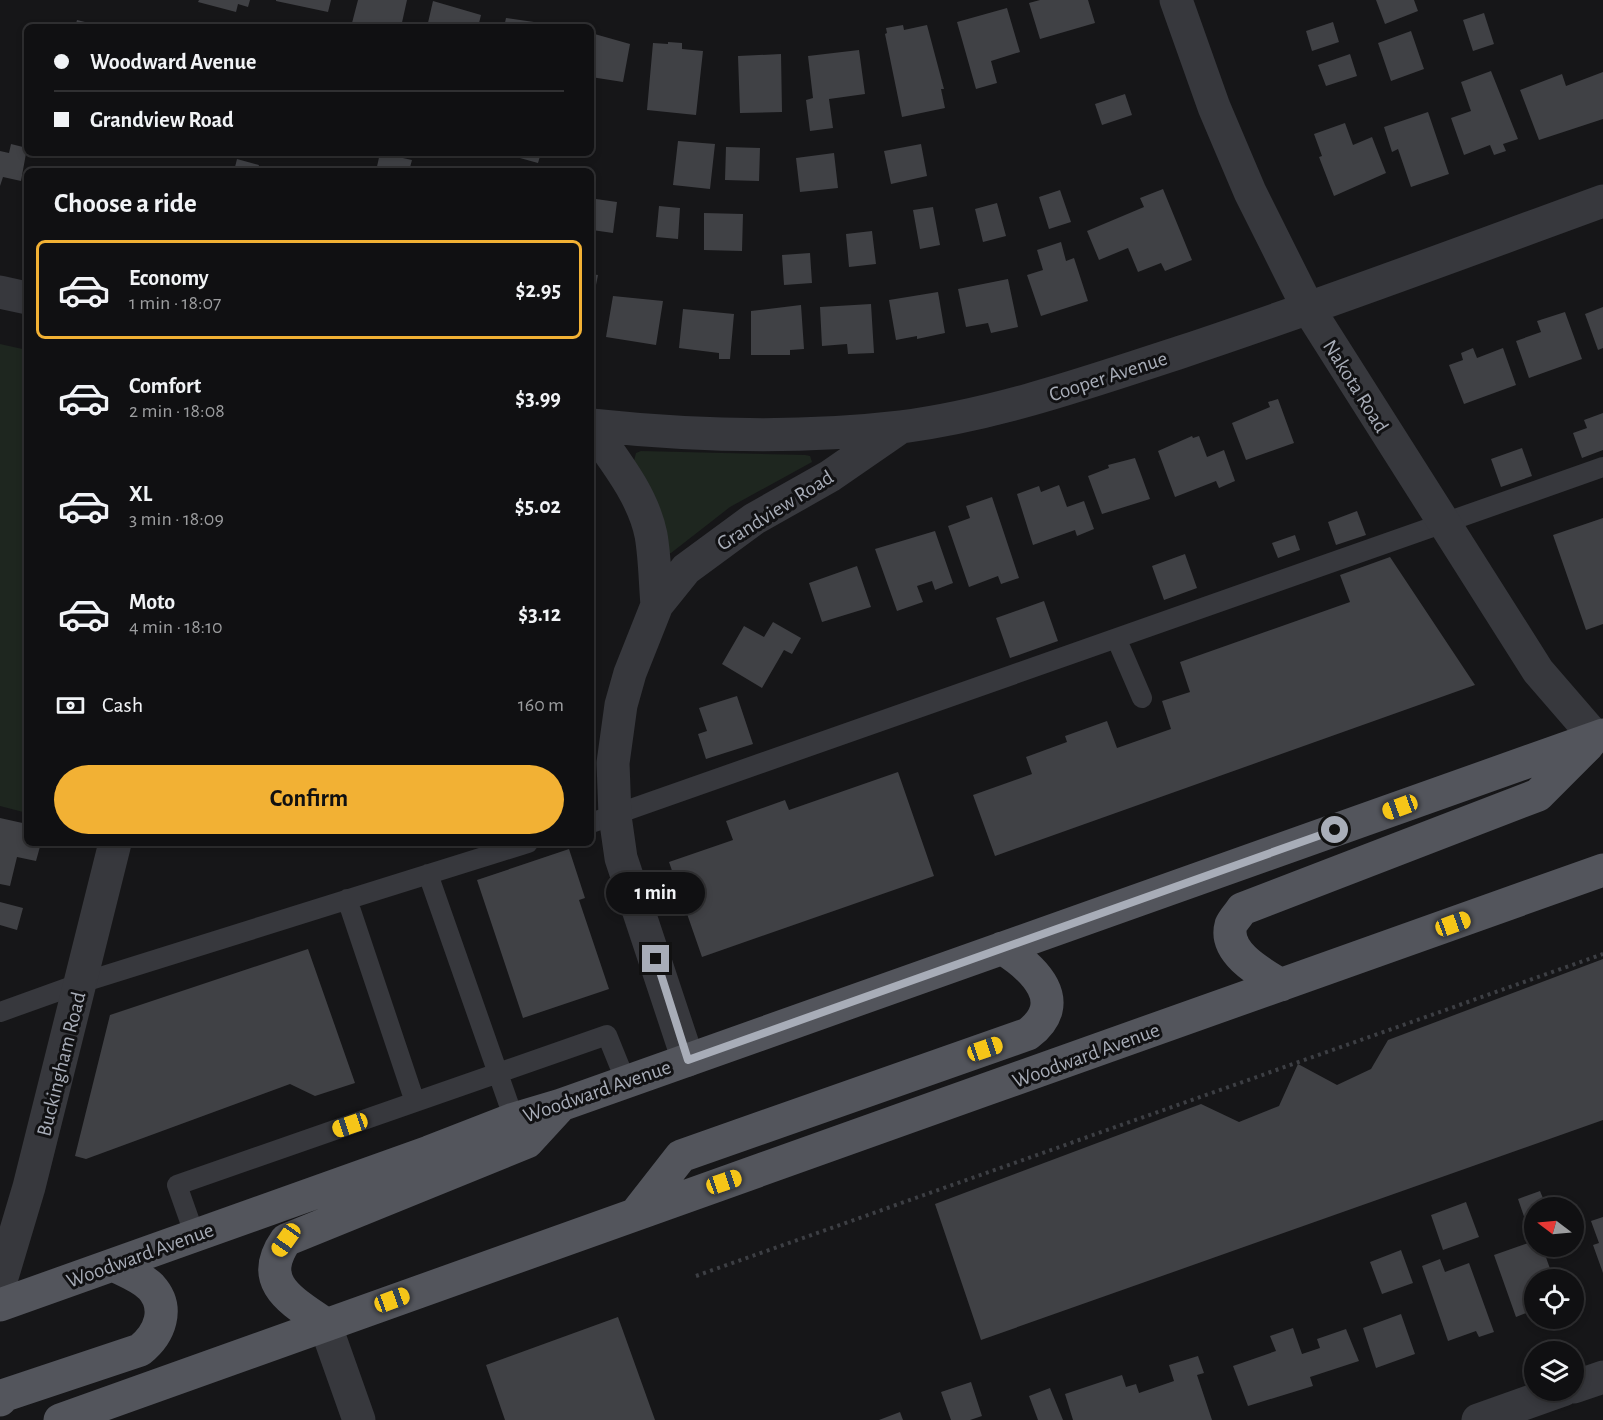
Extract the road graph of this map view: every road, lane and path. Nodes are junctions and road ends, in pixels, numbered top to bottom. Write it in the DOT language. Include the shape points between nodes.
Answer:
graph roads {
  1 [pos="1176,0"];
  2 [pos="1603,201"];
  3 [pos="0,292"];
  4 [pos="24,297"];
  5 [pos="1308,308"];
  6 [pos="594,426"];
  7 [pos="903,426"];
  8 [pos="594,430"];
  9 [pos="1603,467"];
  10 [pos="1446,524"];
  11 [pos="657,605"];
  12 [pos="1117,640"];
  13 [pos="1142,698"];
  14 [pos="1599,736"];
  15 [pos="603,820"];
  16 [pos="114,846"];
  17 [pos="518,846"];
  18 [pos="1603,870"];
  19 [pos="428,874"];
  20 [pos="348,899"];
  21 [pos="1002,948"];
  22 [pos="1603,954"];
  23 [pos="81,983"];
  24 [pos="1281,985"];
  25 [pos="0,1012"];
  26 [pos="688,1060"];
  27 [pos="499,1073"];
  28 [pos="626,1082"];
  29 [pos="415,1102"];
  30 [pos="561,1106"];
  31 [pos="514,1119"];
  32 [pos="638,1211"];
  33 [pos="195,1236"];
  34 [pos="113,1265"];
  35 [pos="696,1276"];
  36 [pos="0,1284"];
  37 [pos="0,1305"];
  38 [pos="325,1324"];
  39 [pos="1603,1377"];
  40 [pos="1584,1384"];
  41 [pos="0,1400"];
  42 [pos="1532,1401"];
  43 [pos="60,1420"];
  44 [pos="359,1420"];
  45 [pos="1478,1420"];
  1 -- 5 [label="street, Nakota Road" via="1214,107 1250,192"];
  2 -- 5 [label="street, Cooper Avenue"];
  3 -- 4 [label="street"];
  5 -- 7 [label="street, Cooper Avenue" via="1032,402"];
  5 -- 10 [label="street, Nakota Road"];
  6 -- 7 [label="street, Cooper Avenue" via="725,434 838,432"];
  7 -- 11 [label="street, Grandview Road" via="830,476 708,550 686,569"];
  8 -- 11 [label="street, Grandview Road" via="631,485 642,509 651,534"];
  9 -- 10 [label="lane"];
  10 -- 12 [label="lane"];
  10 -- 14 [label="street, Nakota Road" via="1538,671"];
  11 -- 15 [label="street, Grandview Road" via="621,705"];
  12 -- 13 [label="lane"];
  12 -- 15 [label="lane"];
  14 -- 21 [label="main road, Woodward Avenue"];
  14 -- 24 [label="main road" via="1538,795 1242,909 1231,925 1230,938 1246,964"];
  15 -- 26 [label="street, Grandview Road" via="621,858"];
  16 -- 23 [label="street, Buckingham Road"];
  17 -- 19 [label="lane"];
  18 -- 24 [label="main road, Woodward Avenue"];
  19 -- 20 [label="lane"];
  19 -- 27 [label="lane"];
  20 -- 23 [label="lane"];
  20 -- 29 [label="lane"];
  21 -- 26 [label="main road, Woodward Avenue"];
  21 -- 32 [label="main road" via="1032,968 1043,988 1046,1009 1041,1024 1028,1034 681,1156"];
  22 -- 35 [label="path"];
  23 -- 25 [label="lane"];
  23 -- 36 [label="street, Buckingham Road"];
  24 -- 32 [label="main road, Woodward Avenue"];
  26 -- 28 [label="main road, Woodward Avenue"];
  27 -- 28 [label="lane" via="608,1035"];
  27 -- 29 [label="lane"];
  27 -- 31 [label="lane"];
  28 -- 30 [label="main road, Woodward Avenue"];
  29 -- 33 [label="lane" via="177,1185"];
  30 -- 31 [label="main road, Woodward Avenue"];
  30 -- 38 [label="main road" via="527,1142 286,1240 274,1264 282,1293"];
  31 -- 33 [label="main road, Woodward Avenue"];
  32 -- 38 [label="main road, Woodward Avenue"];
  33 -- 34 [label="main road, Woodward Avenue"];
  34 -- 37 [label="main road, Woodward Avenue"];
  34 -- 41 [label="main road" via="150,1286 157,1296 161,1321 150,1342 140,1350 5,1395"];
  38 -- 43 [label="main road, Woodward Avenue"];
  38 -- 44 [label="street"];
  39 -- 40 [label="street"];
  42 -- 45 [label="street"];
}
